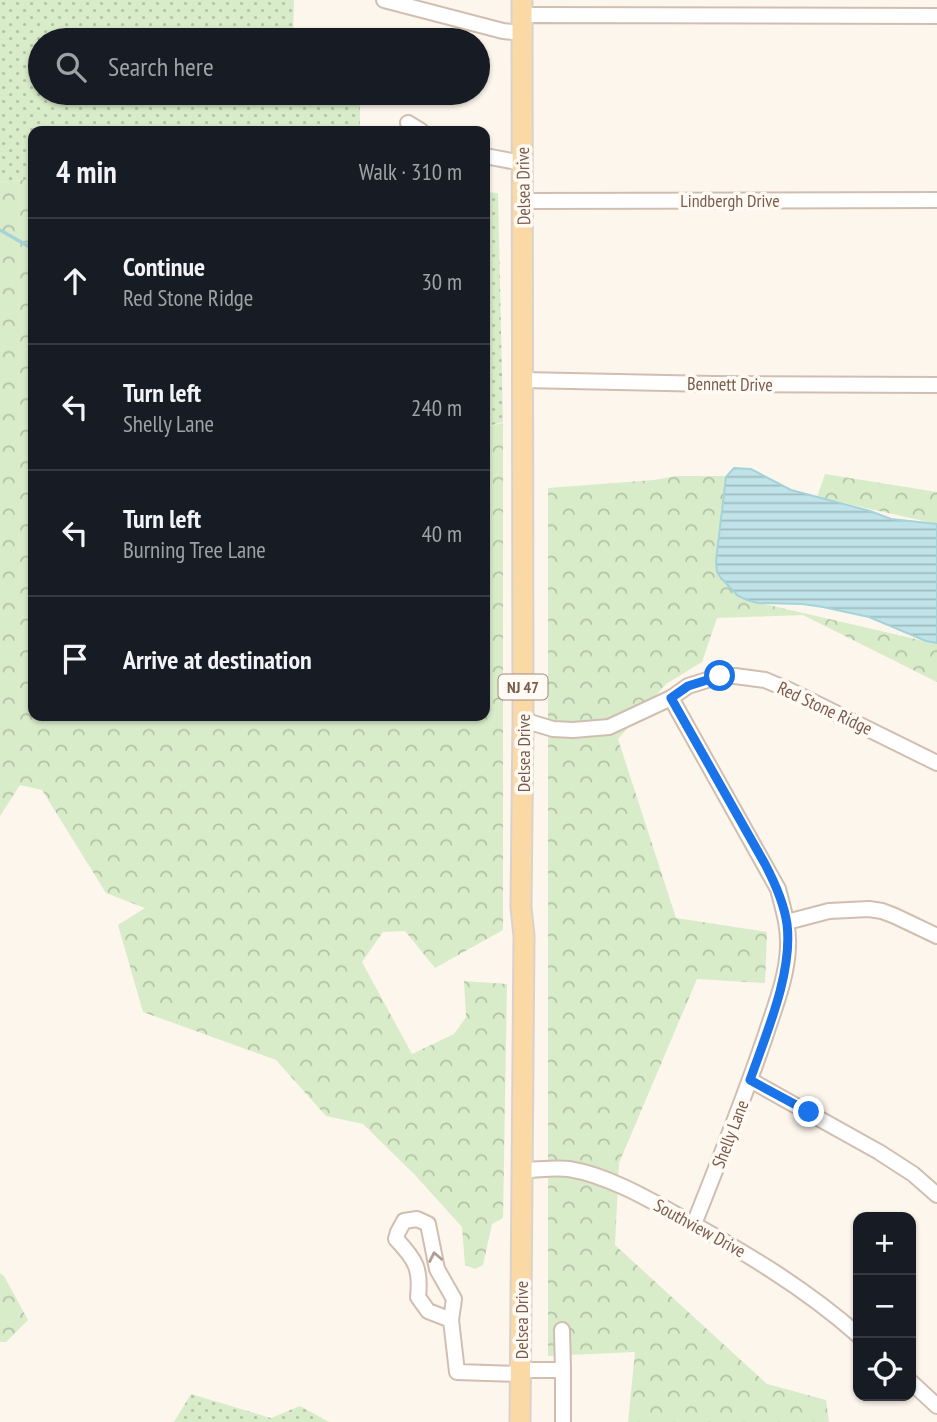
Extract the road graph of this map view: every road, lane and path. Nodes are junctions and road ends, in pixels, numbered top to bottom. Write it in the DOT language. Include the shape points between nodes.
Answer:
graph roads {
  1 [pos="384,0"];
  2 [pos="522,16"];
  3 [pos="937,16"];
  4 [pos="408,122"];
  5 [pos="414,126"];
  6 [pos="490,157"];
  7 [pos="522,163"];
  8 [pos="937,200"];
  9 [pos="523,201"];
  10 [pos="523,380"];
  11 [pos="937,385"];
  12 [pos="671,698"];
  13 [pos="523,720"];
  14 [pos="937,763"];
  15 [pos="787,922"];
  16 [pos="937,936"];
  17 [pos="750,1080"];
  18 [pos="521,1170"];
  19 [pos="937,1195"];
  20 [pos="694,1224"];
  21 [pos="451,1320"];
  22 [pos="562,1330"];
  23 [pos="853,1331"];
  24 [pos="562,1370"];
  25 [pos="520,1372"];
  26 [pos="916,1387"];
  27 [pos="937,1406"];
  28 [pos="563,1421"];
  29 [pos="520,1422"];
  1 -- 2 [label="street" via="503,31"];
  2 -- 3 [label="street"];
  2 -- 7 [label="main road, Delsea Drive / NJ 47"];
  4 -- 5 [label="street"];
  6 -- 7 [label="street"];
  7 -- 9 [label="main road, Delsea Drive / NJ 47"];
  8 -- 9 [label="street, Lindbergh Drive"];
  9 -- 10 [label="main road, Delsea Drive / NJ 47"];
  10 -- 11 [label="street, Bennett Drive"];
  10 -- 13 [label="main road, Delsea Drive / NJ 47"];
  12 -- 13 [label="street, Red Stone Ridge" via="610,727 553,729"];
  12 -- 14 [label="street, Red Stone Ridge" via="688,686 720,676 765,680"];
  12 -- 15 [label="street, Shelly Lane" via="774,881"];
  13 -- 18 [label="main road, Delsea Drive / NJ 47"];
  15 -- 16 [label="street" via="829,911 869,909"];
  15 -- 17 [label="street, Shelly Lane" via="786,967"];
  17 -- 19 [label="street" via="879,1152"];
  17 -- 20 [label="street, Shelly Lane"];
  18 -- 20 [label="street, Southview Drive" via="569,1169 596,1177"];
  18 -- 25 [label="main road, Delsea Drive / NJ 47"];
  20 -- 23 [label="street, Southview Drive" via="755,1259"];
  21 -- 21 [label="street, one-way" via="454,1299 437,1269 428,1224 417,1219 404,1221 396,1239 416,1262 418,1297 428,1311"];
  21 -- 25 [label="street" via="457,1372"];
  22 -- 24 [label="street"];
  24 -- 25 [label="street"];
  24 -- 28 [label="street"];
  25 -- 29 [label="main road, Delsea Drive / NJ 47"];
  26 -- 27 [label="street"];
}
